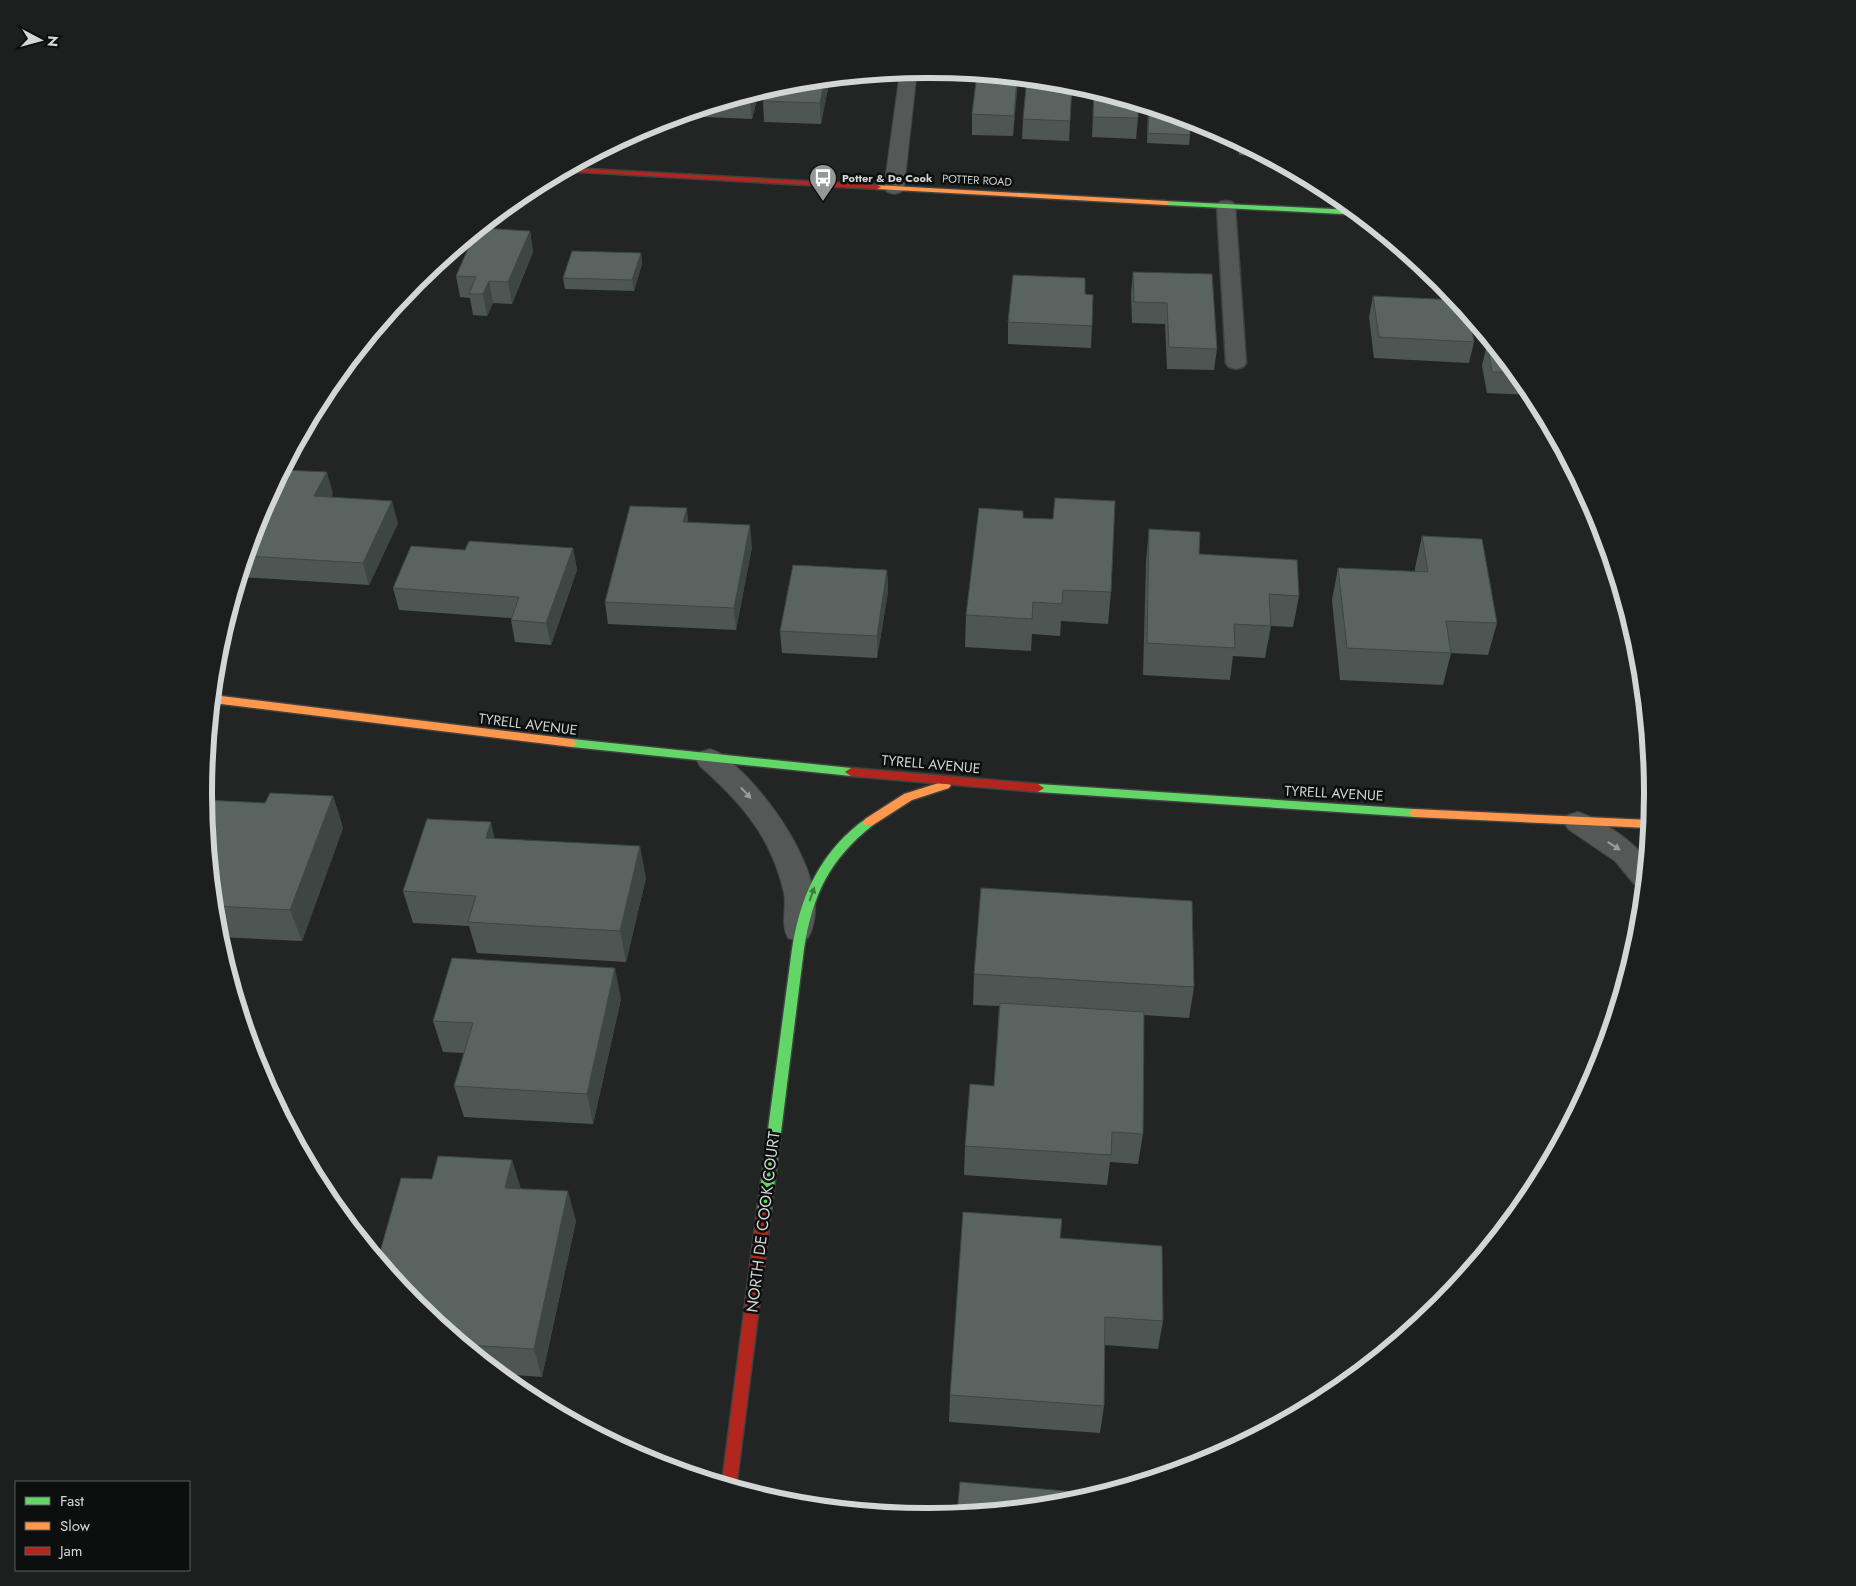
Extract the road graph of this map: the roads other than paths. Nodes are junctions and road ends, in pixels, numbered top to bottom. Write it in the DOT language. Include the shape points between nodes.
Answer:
graph roads {
  1 [pos="908,78"];
  2 [pos="575,171"];
  3 [pos="894,188"];
  4 [pos="1226,206"];
  5 [pos="1346,212"];
  6 [pos="1236,363"];
  7 [pos="219,700"];
  8 [pos="710,759"];
  9 [pos="958,781"];
  10 [pos="1578,822"];
  11 [pos="1643,824"];
  12 [pos="1639,870"];
  13 [pos="797,959"];
  14 [pos="730,1480"];
  1 -- 3 [label="street"];
  2 -- 3 [label="street, POTTER ROAD"];
  3 -- 4 [label="street, POTTER ROAD"];
  4 -- 5 [label="street, POTTER ROAD"];
  4 -- 6 [label="lane"];
  7 -- 8 [label="street, TYRELL AVENUE"];
  8 -- 9 [label="street, TYRELL AVENUE"];
  8 -- 13 [label="street, NORTH DE COOK COURT, one-way" via="747,792 772,826 789,860 799,898"];
  9 -- 10 [label="street, TYRELL AVENUE"];
  13 -- 9 [label="street, NORTH DE COOK COURT, one-way" via="812,892 850,838 876,816 910,796"];
  10 -- 11 [label="street, TYRELL AVENUE"];
  10 -- 12 [label="street, one-way" via="1625,853"];
  13 -- 14 [label="street, NORTH DE COOK COURT"];
}
